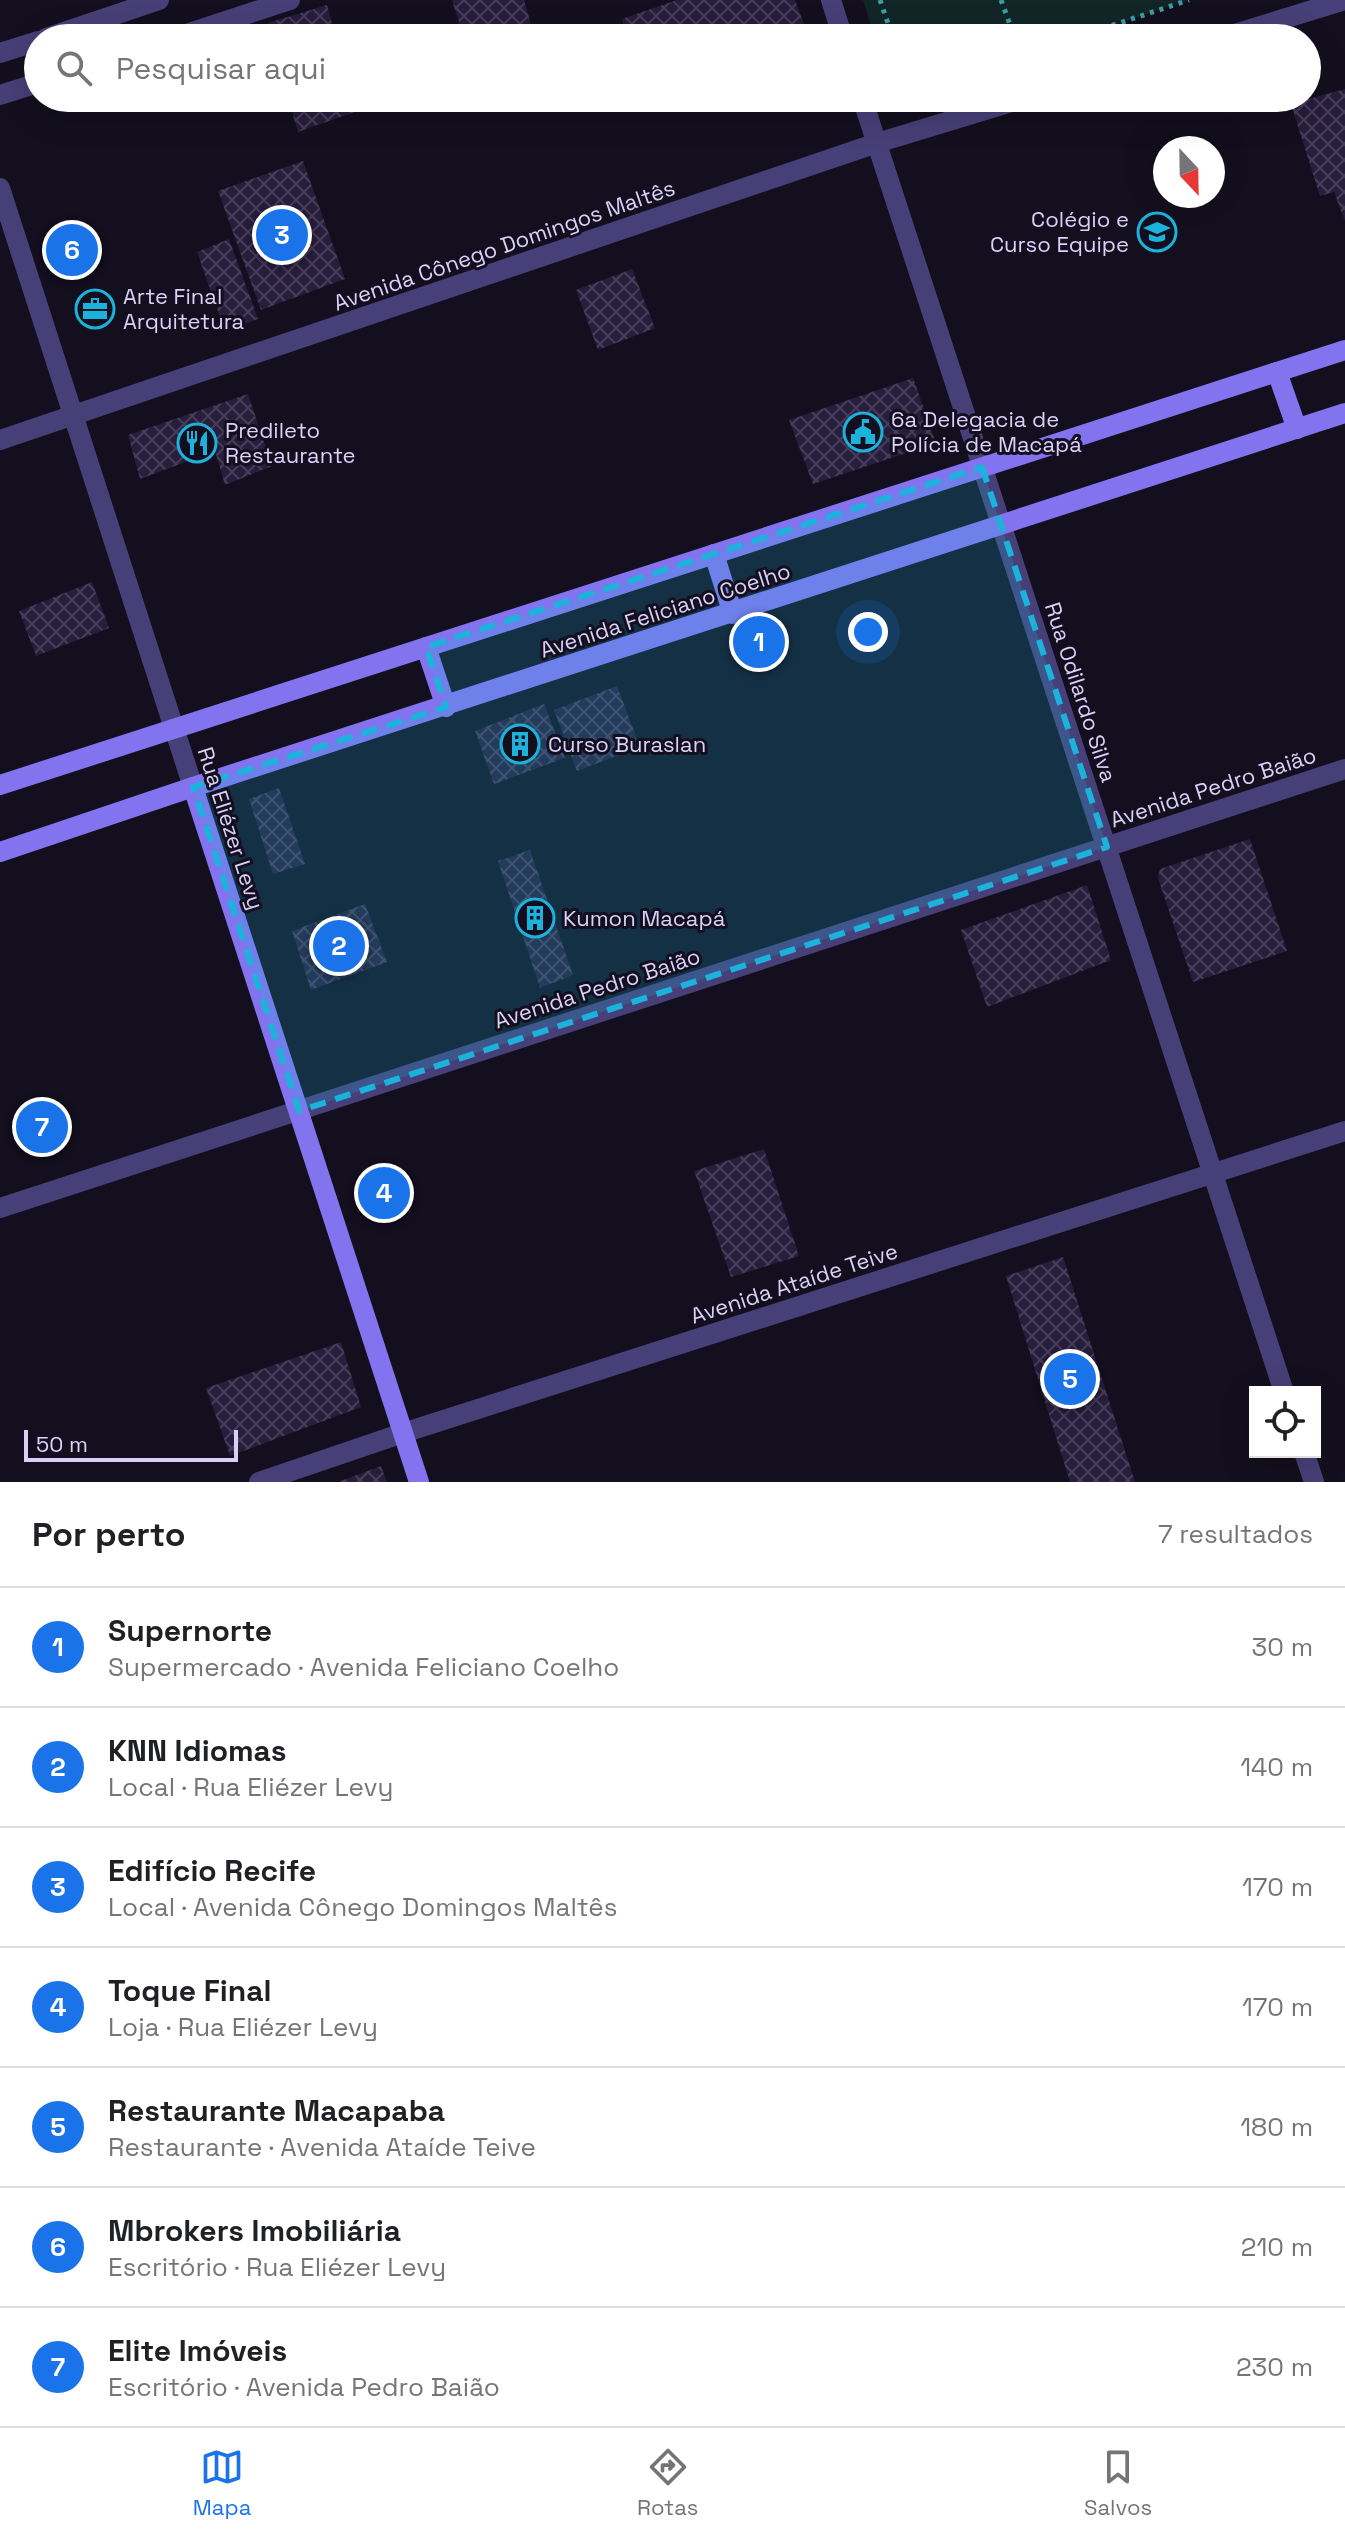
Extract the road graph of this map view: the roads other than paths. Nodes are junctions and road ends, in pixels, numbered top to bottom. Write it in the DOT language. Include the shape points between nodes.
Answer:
graph roads {
  1 [pos="159,0"];
  2 [pos="290,0"];
  3 [pos="831,0"];
  4 [pos="1345,0"];
  5 [pos="88,24"];
  6 [pos="217,24"];
  7 [pos="839,24"];
  8 [pos="1267,24"];
  9 [pos="24,45"];
  10 [pos="0,53"];
  11 [pos="24,87"];
  12 [pos="0,95"];
  13 [pos="867,112"];
  14 [pos="979,112"];
  15 [pos="877,143"];
  16 [pos="0,188"];
  17 [pos="1345,350"];
  18 [pos="1277,372"];
  19 [pos="1345,413"];
  20 [pos="75,416"];
  21 [pos="1297,429"];
  22 [pos="0,440"];
  23 [pos="982,467"];
  24 [pos="1002,525"];
  25 [pos="714,554"];
  26 [pos="733,614"];
  27 [pos="426,647"];
  28 [pos="446,707"];
  29 [pos="173,730"];
  30 [pos="1345,769"];
  31 [pos="0,785"];
  32 [pos="193,787"];
  33 [pos="1107,847"];
  34 [pos="0,852"];
  35 [pos="299,1111"];
  36 [pos="1345,1131"];
  37 [pos="1213,1174"];
  38 [pos="0,1208"];
  39 [pos="1282,1386"];
  40 [pos="403,1433"];
  41 [pos="1306,1458"];
  42 [pos="259,1482"];
  43 [pos="419,1482"];
  44 [pos="1314,1482"];
  1 -- 5 [label="street"];
  2 -- 6 [label="street"];
  3 -- 7 [label="street"];
  4 -- 8 [label="street"];
  9 -- 10 [label="street"];
  11 -- 12 [label="street"];
  13 -- 15 [label="street, Rua Odilardo Silva"];
  14 -- 15 [label="street, Avenida Cônego Domingos Maltês"];
  15 -- 20 [label="street, Avenida Cônego Domingos Maltês"];
  15 -- 23 [label="street, Rua Odilardo Silva"];
  16 -- 20 [label="street, Rua Eliézer Levy"];
  17 -- 18 [label="street, Avenida Feliciano Coelho"];
  18 -- 21 [label="street"];
  18 -- 23 [label="street, Avenida Feliciano Coelho"];
  19 -- 21 [label="street, Avenida Feliciano Coelho"];
  20 -- 22 [label="street, Avenida Cônego Domingos Maltês"];
  20 -- 29 [label="street, Rua Eliézer Levy"];
  21 -- 24 [label="street, Avenida Feliciano Coelho"];
  23 -- 24 [label="street, Rua Odilardo Silva"];
  23 -- 25 [label="street, Avenida Feliciano Coelho"];
  24 -- 26 [label="street, Avenida Feliciano Coelho"];
  24 -- 33 [label="street, Rua Odilardo Silva"];
  25 -- 26 [label="street"];
  25 -- 27 [label="street, Avenida Feliciano Coelho"];
  26 -- 28 [label="street, Avenida Feliciano Coelho"];
  27 -- 28 [label="street"];
  27 -- 29 [label="street, Avenida Feliciano Coelho"];
  28 -- 32 [label="street, Avenida Feliciano Coelho"];
  29 -- 31 [label="street, Avenida Feliciano Coelho"];
  29 -- 32 [label="street, Rua Eliézer Levy"];
  30 -- 33 [label="street, Avenida Pedro Baião"];
  32 -- 34 [label="street, Avenida Feliciano Coelho"];
  32 -- 35 [label="street, Rua Eliézer Levy"];
  33 -- 35 [label="street, Avenida Pedro Baião"];
  33 -- 37 [label="street, Rua Odilardo Silva"];
  35 -- 38 [label="street, Avenida Pedro Baião"];
  35 -- 40 [label="street, Rua Eliézer Levy"];
  36 -- 37 [label="street, Avenida Ataíde Teive"];
  37 -- 39 [label="street, Rua Odilardo Silva"];
  37 -- 40 [label="street, Avenida Ataíde Teive"];
  40 -- 42 [label="street, Avenida Ataíde Teive"];
  40 -- 43 [label="street, Rua Eliézer Levy"];
  41 -- 44 [label="street"];
}
